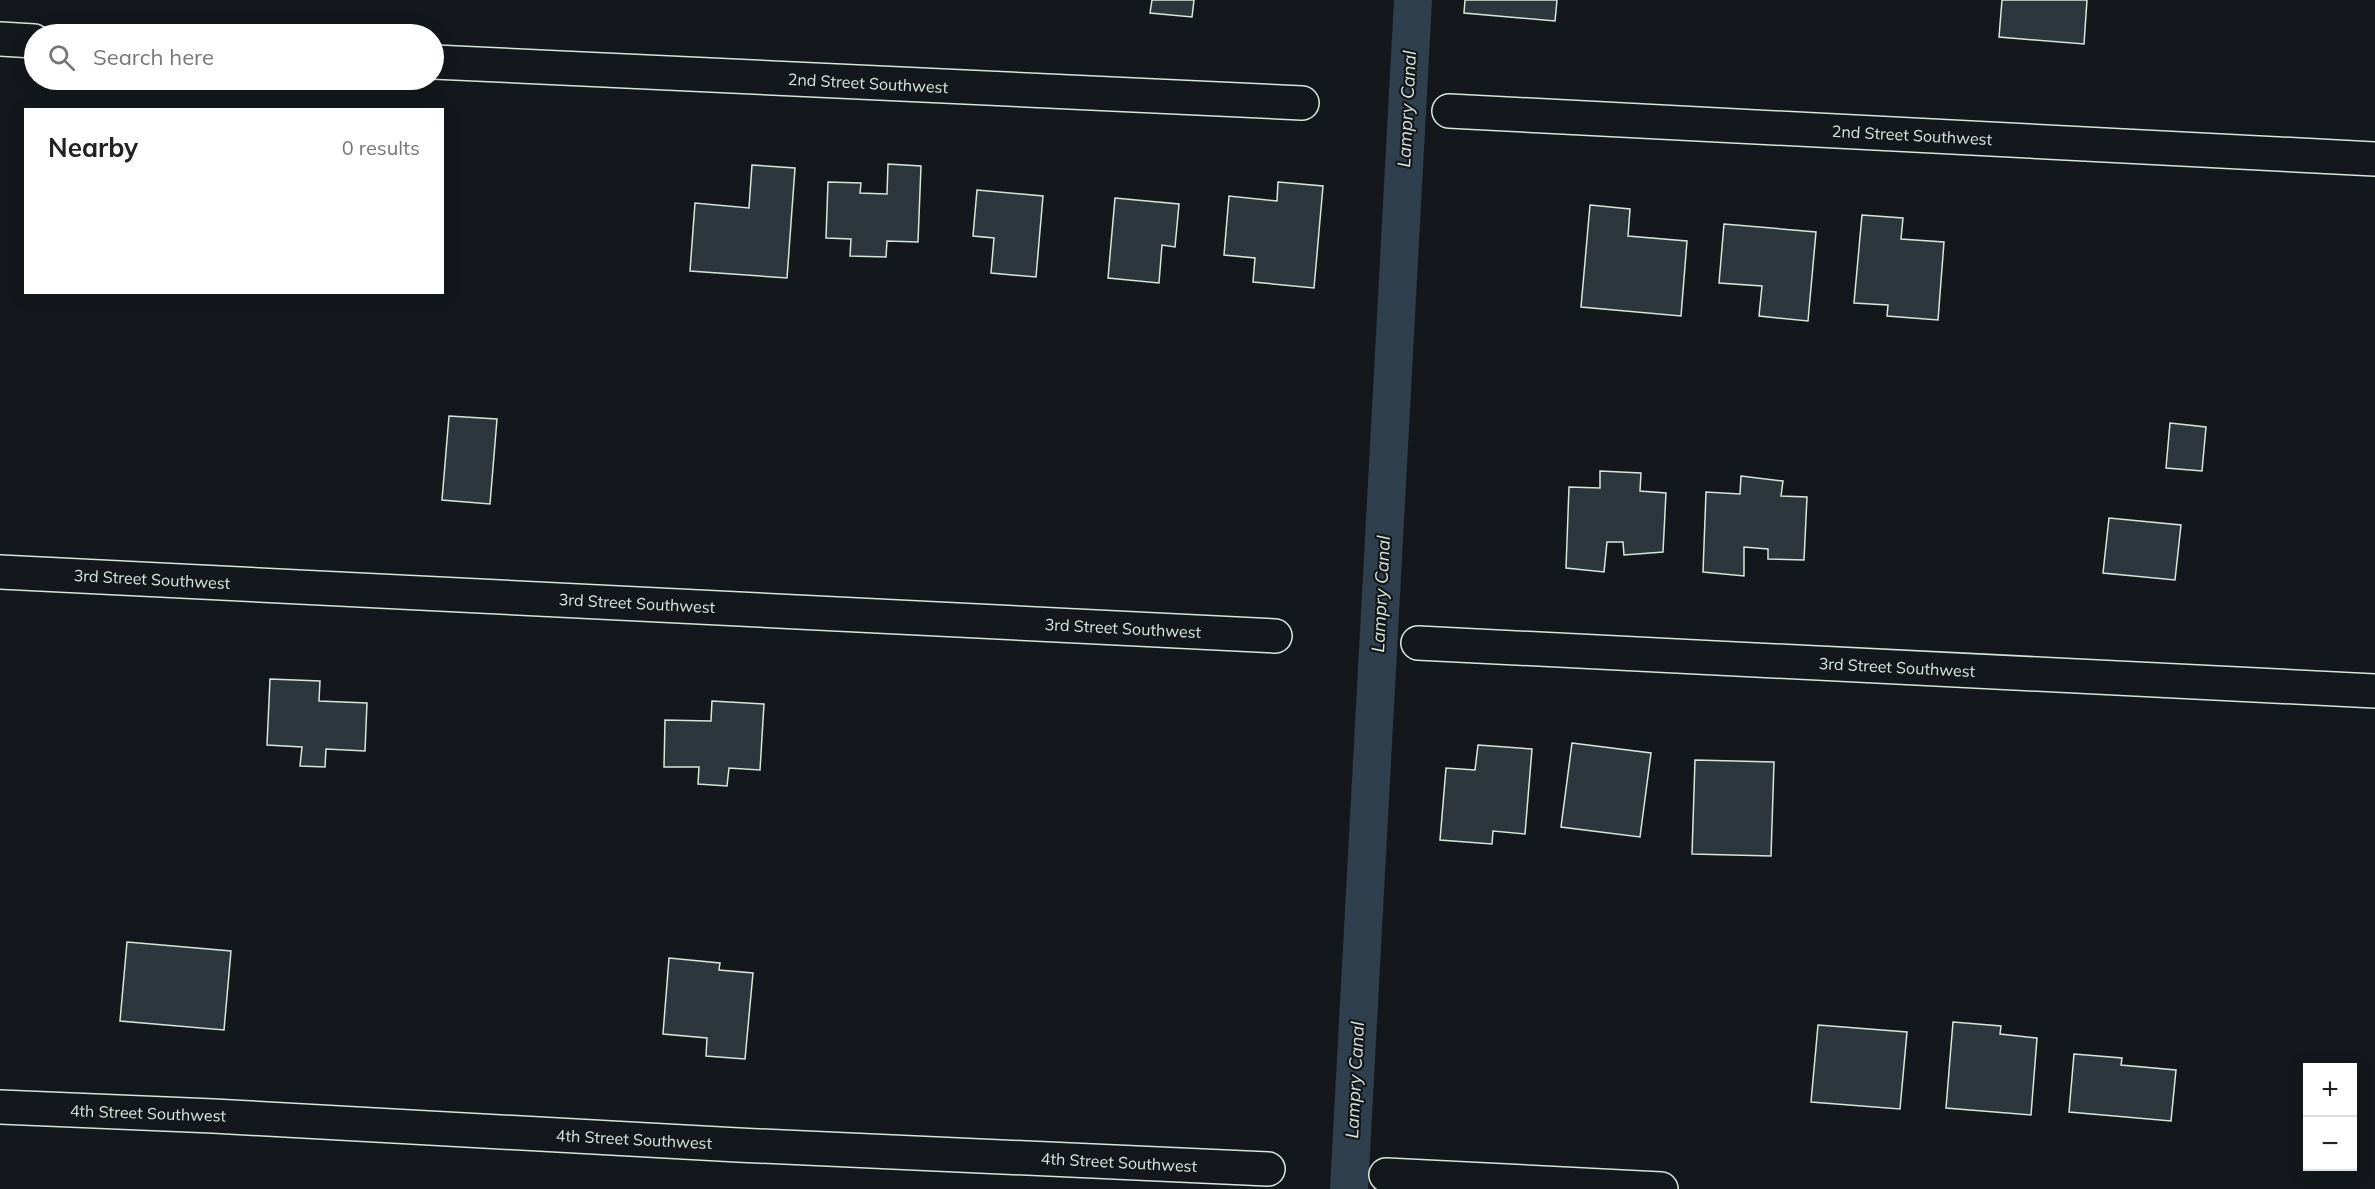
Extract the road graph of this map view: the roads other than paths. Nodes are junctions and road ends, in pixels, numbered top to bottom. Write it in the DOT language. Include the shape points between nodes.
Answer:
graph roads {
  1 [pos="0,39"];
  2 [pos="24,40"];
  3 [pos="444,62"];
  4 [pos="1302,104"];
  5 [pos="1449,111"];
  6 [pos="2375,159"];
  7 [pos="0,572"];
  8 [pos="1275,636"];
  9 [pos="1418,643"];
  10 [pos="2375,691"];
  11 [pos="0,1107"];
  12 [pos="1268,1169"];
  13 [pos="1386,1175"];
  14 [pos="1661,1189"];
  1 -- 2 [label="street"];
  3 -- 4 [label="street, 2nd Street Southwest"];
  5 -- 6 [label="street, 2nd Street Southwest"];
  7 -- 8 [label="street, 3rd Street Southwest"];
  9 -- 10 [label="street, 3rd Street Southwest"];
  11 -- 12 [label="street, 4th Street Southwest"];
  13 -- 14 [label="street"];
}
